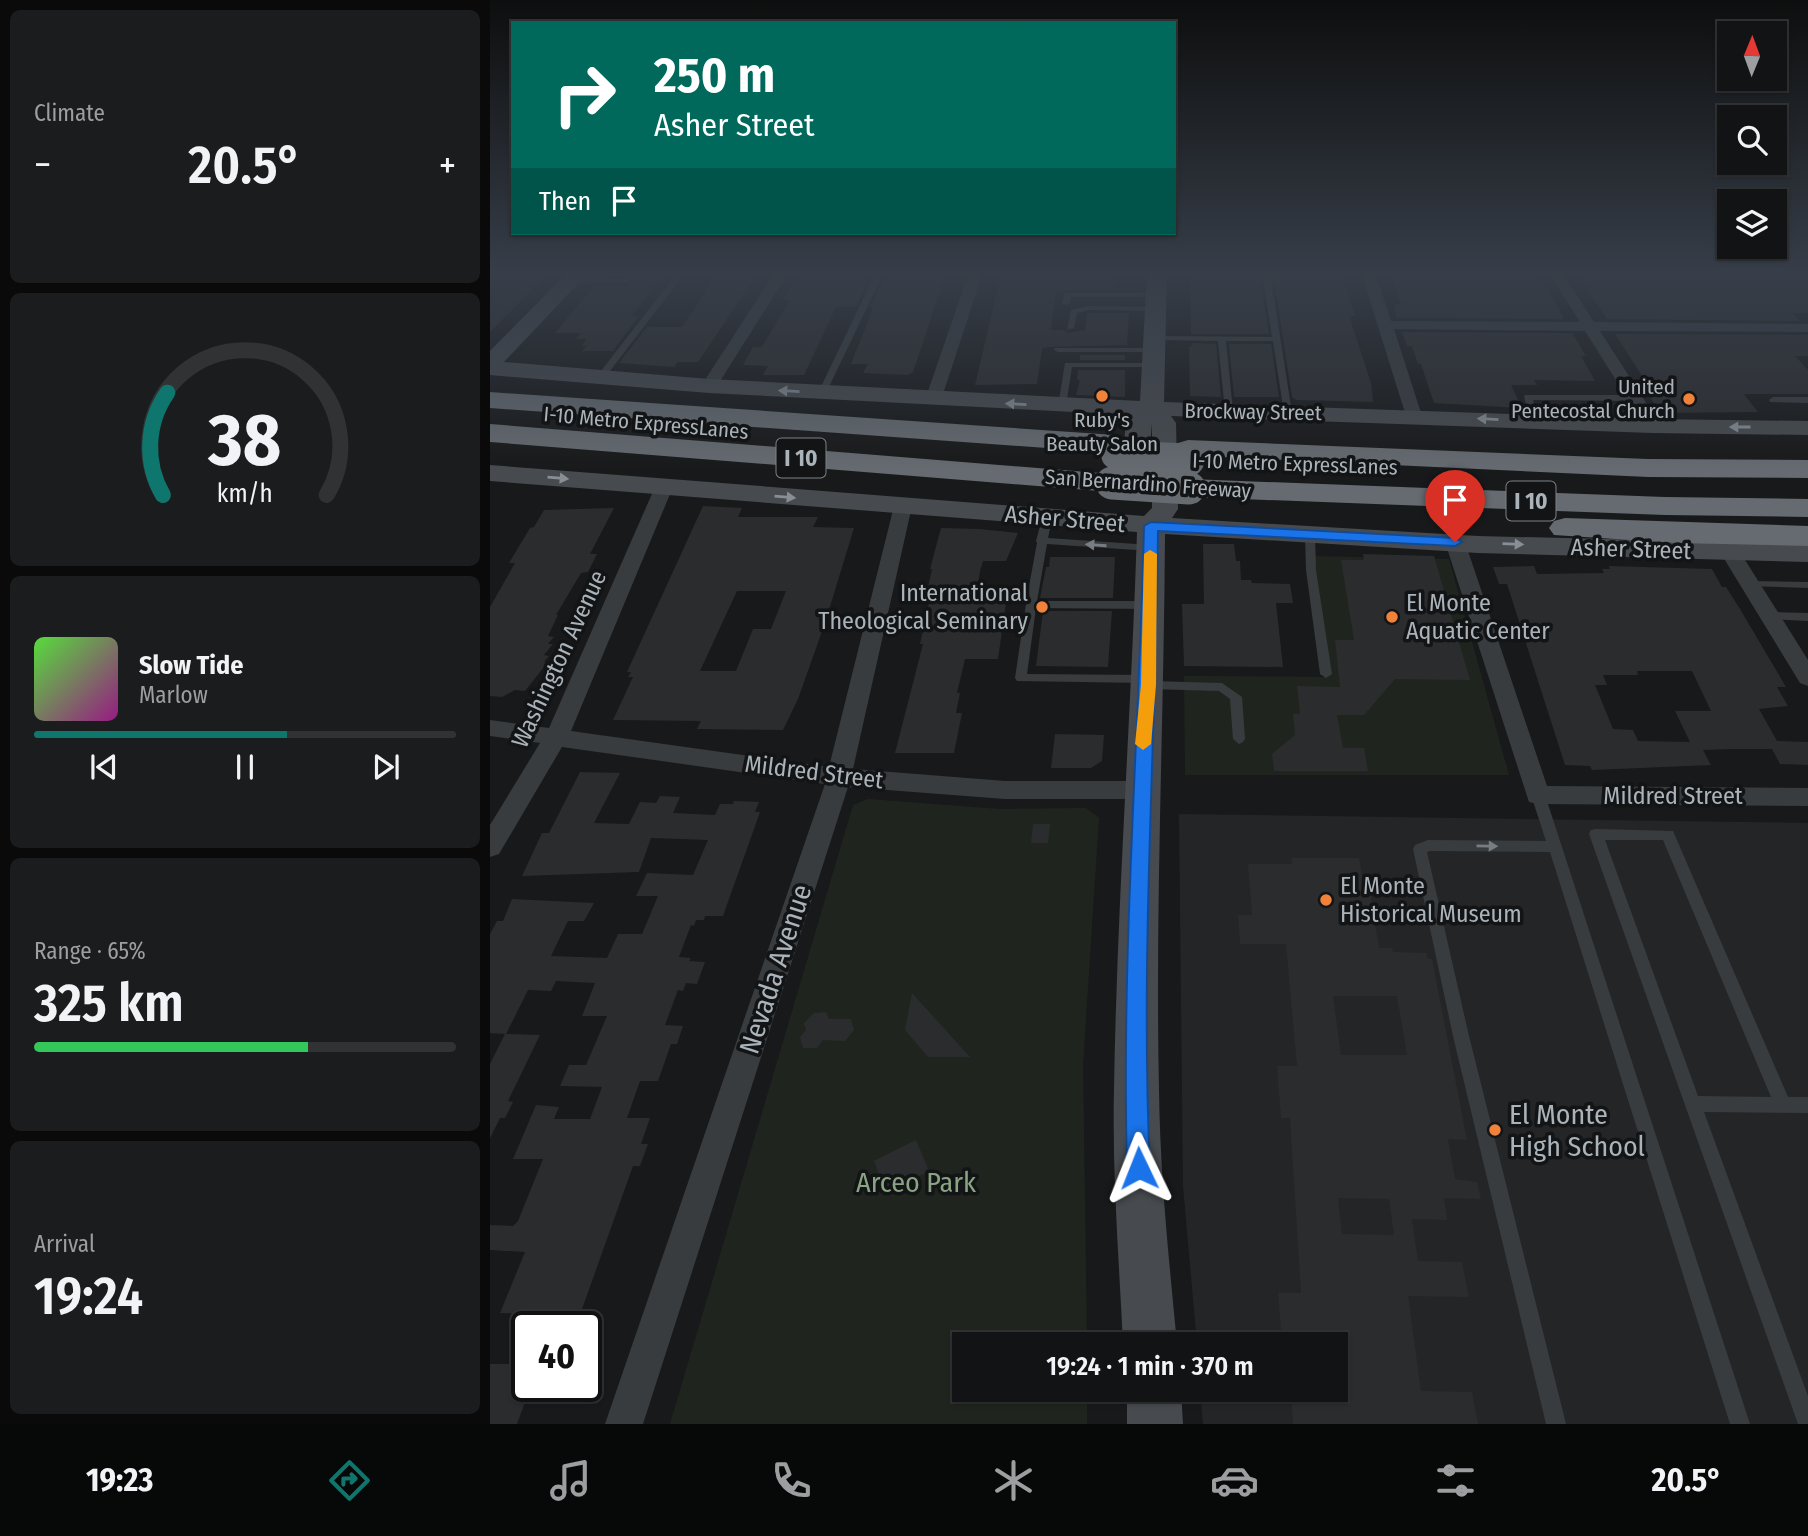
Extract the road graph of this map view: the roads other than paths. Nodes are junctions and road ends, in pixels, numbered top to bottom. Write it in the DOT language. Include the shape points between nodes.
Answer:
graph roads {
  1 [pos="516,338"];
  2 [pos="631,338"];
  3 [pos="740,338"];
  4 [pos="848,338"];
  5 [pos="954,338"];
  6 [pos="1155,338"];
  7 [pos="1389,338"];
  8 [pos="1597,338"];
  9 [pos="1222,339"];
  10 [pos="1276,339"];
  11 [pos="1058,350"];
  12 [pos="1155,351"];
  13 [pos="490,366"];
  14 [pos="600,378"];
  15 [pos="709,387"];
  16 [pos="822,393"];
  17 [pos="1635,398"];
  18 [pos="933,400"];
  19 [pos="1773,400"];
  20 [pos="1808,400"];
  21 [pos="495,401"];
  22 [pos="1062,406"];
  23 [pos="1154,409"];
  24 [pos="1229,411"];
  25 [pos="1288,413"];
  26 [pos="1414,416"];
  27 [pos="1535,421"];
  28 [pos="1653,426"];
  29 [pos="1808,428"];
  30 [pos="490,433"];
  31 [pos="1114,463"];
  32 [pos="1188,467"];
  33 [pos="1808,469"];
  34 [pos="490,473"];
  35 [pos="1808,481"];
  36 [pos="664,487"];
  37 [pos="1254,491"];
  38 [pos="1808,493"];
  39 [pos="903,506"];
  40 [pos="1808,508"];
  41 [pos="1044,529"];
  42 [pos="1310,535"];
  43 [pos="1808,536"];
  44 [pos="1151,537"];
  45 [pos="1455,542"];
  46 [pos="1730,552"];
  47 [pos="1808,553"];
  48 [pos="1750,584"];
  49 [pos="1808,585"];
  50 [pos="1031,604"];
  51 [pos="1110,605"];
  52 [pos="1150,605"];
  53 [pos="1770,616"];
  54 [pos="1808,617"];
  55 [pos="1326,674"];
  56 [pos="1808,678"];
  57 [pos="1149,682"];
  58 [pos="490,728"];
  59 [pos="557,736"];
  60 [pos="1239,739"];
  61 [pos="839,778"];
  62 [pos="1141,790"];
  63 [pos="1538,795"];
  64 [pos="1808,797"];
  65 [pos="490,847"];
  66 [pos="1555,848"];
  67 [pos="1693,1104"];
  68 [pos="1783,1104"];
  69 [pos="1808,1105"];
  70 [pos="1149,1332"];
  71 [pos="1154,1402"];
  72 [pos="624,1424"];
  73 [pos="1155,1424"];
  74 [pos="1556,1424"];
  75 [pos="1740,1424"];
  76 [pos="1808,1424"];
  1 -- 13 [label="street"];
  2 -- 14 [label="lane"];
  3 -- 15 [label="street"];
  4 -- 16 [label="lane"];
  5 -- 18 [label="street"];
  6 -- 12 [label="street"];
  7 -- 26 [label="street"];
  8 -- 17 [label="street"];
  9 -- 10 [label="lane"];
  9 -- 12 [label="lane"];
  9 -- 24 [label="lane"];
  10 -- 25 [label="lane"];
  11 -- 12 [label="lane"];
  12 -- 22 [label="lane" via="1068,365"];
  12 -- 23 [label="street"];
  13 -- 14 [label="street, Brockway Street"];
  14 -- 15 [label="street, Brockway Street"];
  16 -- 15 [label="street, Brockway Street, one-way"];
  16 -- 18 [label="street, Brockway Street"];
  17 -- 27 [label="lane" via="1528,397"];
  17 -- 28 [label="street"];
  22 -- 18 [label="street, Brockway Street, one-way"];
  19 -- 20 [label="lane"];
  21 -- 31 [label="highway, I-10 Metro ExpressLanes"];
  21 -- 31 [label="highway, San Bernardino Freeway / I 10" via="674,412"];
  22 -- 23 [label="street, Brockway Street"];
  23 -- 24 [label="street, Brockway Street"];
  23 -- 44 [label="street" via="1164,423 1165,509"];
  24 -- 25 [label="street, Brockway Street"];
  25 -- 26 [label="street, Brockway Street"];
  27 -- 26 [label="street, Brockway Street, one-way"];
  27 -- 28 [label="street, Brockway Street"];
  29 -- 28 [label="street, Brockway Street, one-way"];
  30 -- 31 [label="highway, San Bernardino Freeway / I 10"];
  31 -- 32 [label="highway, San Bernardino Freeway / I 10, bridge"];
  32 -- 33 [label="highway, San Bernardino Freeway / I 10"];
  32 -- 35 [label="highway, I-10 Metro ExpressLanes"];
  32 -- 37 [label="highway, San Bernardino Freeway / I 10"];
  32 -- 38 [label="highway, I-10 Metro ExpressLanes"];
  34 -- 36 [label="street, Asher Street, one-way"];
  36 -- 39 [label="street, Asher Street, one-way"];
  36 -- 59 [label="street, Washington Avenue"];
  37 -- 40 [label="highway, San Bernardino Freeway / I 10"];
  37 -- 43 [label="highway" via="1363,512 1618,531"];
  39 -- 41 [label="street, Asher Street"];
  39 -- 61 [label="street, Nevada Avenue"];
  41 -- 44 [label="street, Asher Street"];
  41 -- 50 [label="lane"];
  42 -- 44 [label="street, Asher Street"];
  42 -- 45 [label="street, Asher Street"];
  42 -- 55 [label="lane"];
  44 -- 52 [label="street"];
  45 -- 46 [label="street, Asher Street, one-way"];
  45 -- 63 [label="street"];
  46 -- 47 [label="street, Asher Street"];
  46 -- 48 [label="street"];
  48 -- 49 [label="lane"];
  48 -- 53 [label="street"];
  50 -- 51 [label="lane"];
  50 -- 57 [label="lane" via="1021,678"];
  51 -- 52 [label="lane"];
  52 -- 57 [label="street"];
  53 -- 54 [label="lane"];
  53 -- 56 [label="street"];
  57 -- 60 [label="lane" via="1222,687 1236,697"];
  57 -- 62 [label="street"];
  58 -- 59 [label="street, Mildred Street"];
  59 -- 61 [label="street, Mildred Street"];
  59 -- 65 [label="street, Washington Avenue"];
  61 -- 62 [label="street, Mildred Street" via="1005,790"];
  61 -- 72 [label="street, Nevada Avenue"];
  62 -- 70 [label="street" via="1136,1091"];
  63 -- 64 [label="street, Mildred Street"];
  63 -- 66 [label="lane"];
  74 -- 66 [label="lane, one-way" via="1420,859 1420,849 1428,845"];
  66 -- 75 [label="lane"];
  67 -- 68 [label="lane"];
  67 -- 68 [label="lane" via="1596,834 1668,835"];
  67 -- 76 [label="lane"];
  68 -- 69 [label="lane"];
  71 -- 73 [label="street"];
}
